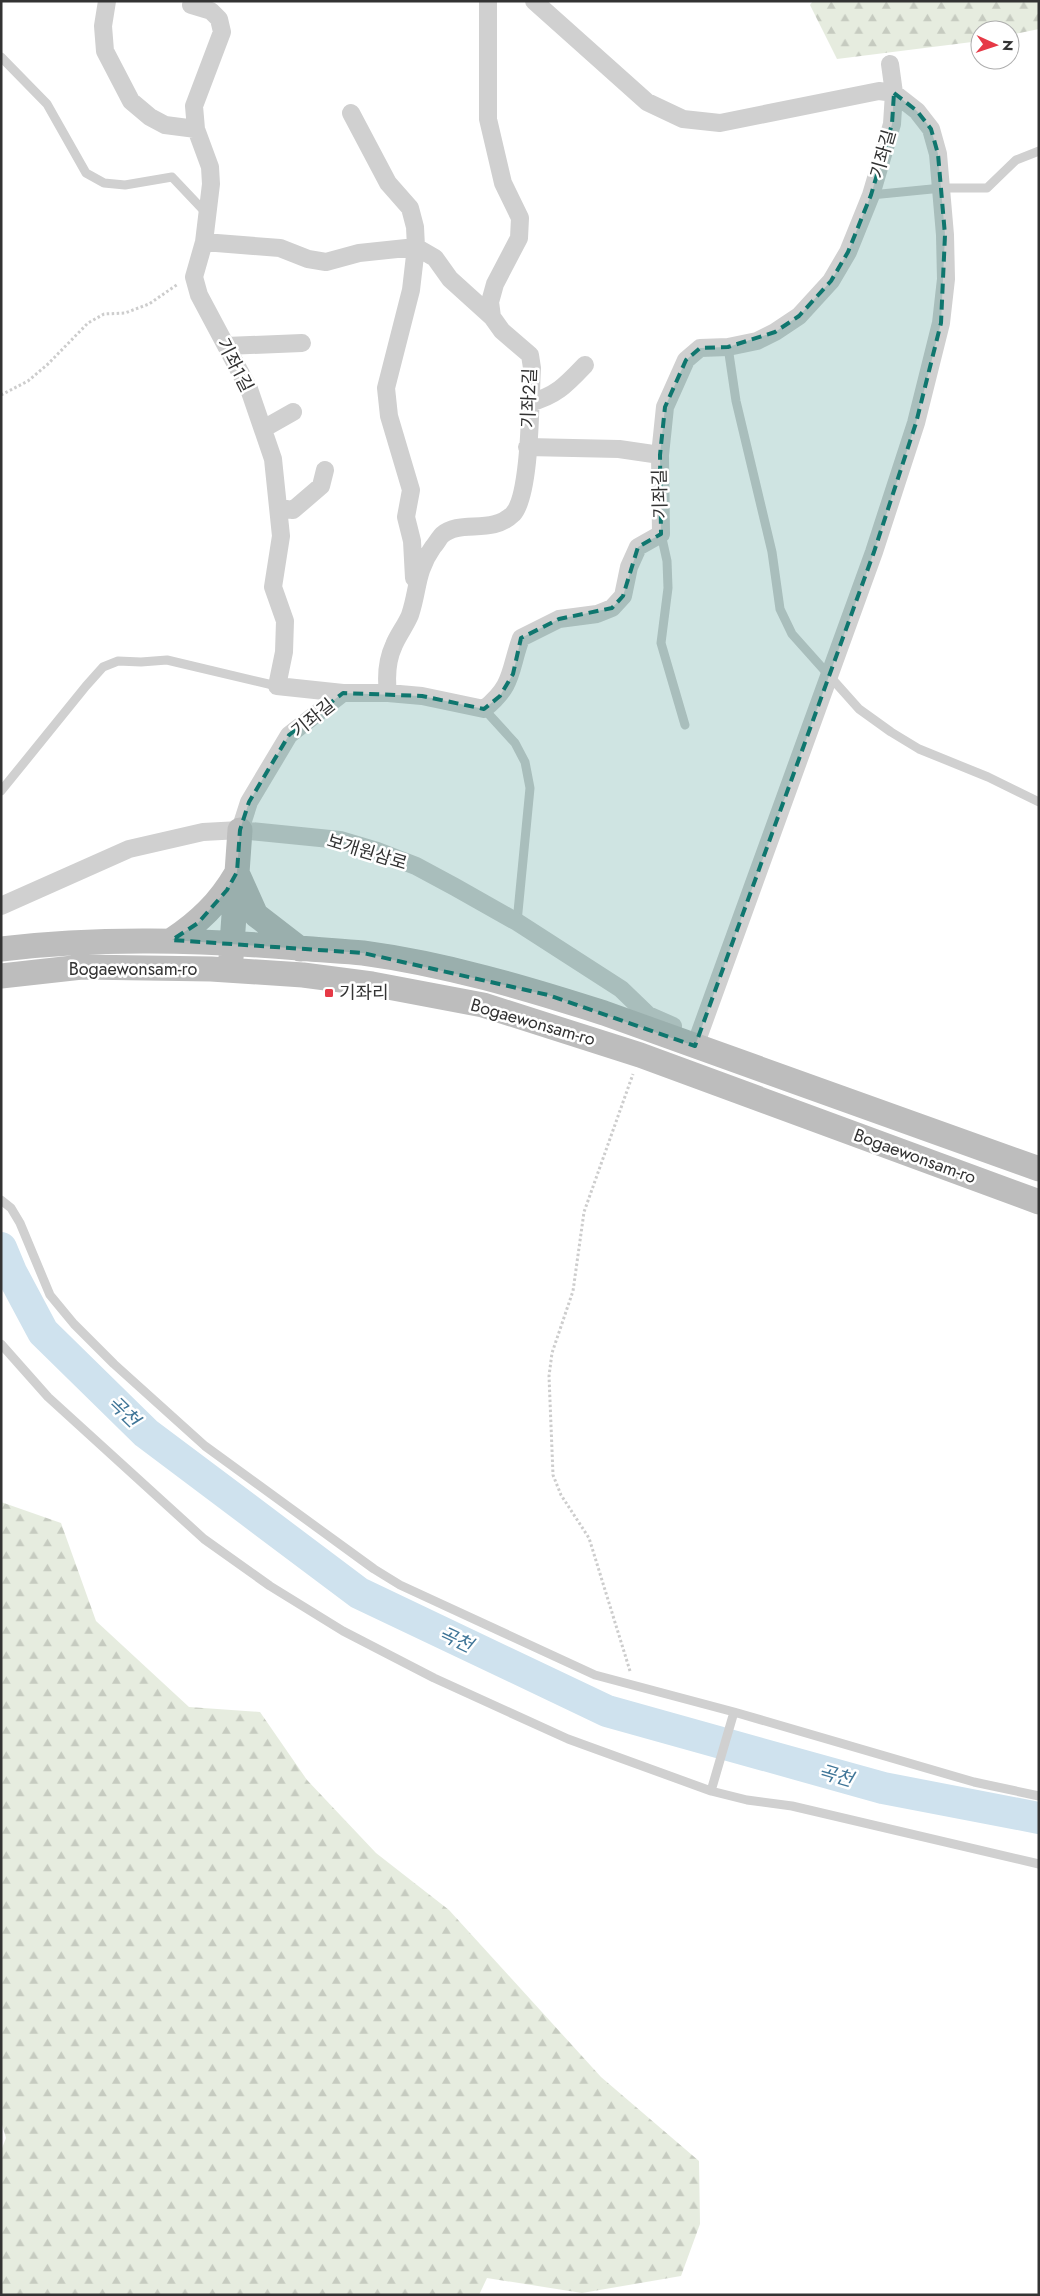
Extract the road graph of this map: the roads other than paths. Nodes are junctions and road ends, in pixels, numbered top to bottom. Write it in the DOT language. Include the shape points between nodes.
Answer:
graph roads {
  1 [pos="107,1"];
  2 [pos="488,1"];
  3 [pos="534,1"];
  4 [pos="191,5"];
  5 [pos="1,57"];
  6 [pos="890,64"];
  7 [pos="894,94"];
  8 [pos="351,113"];
  9 [pos="196,129"];
  10 [pos="1039,151"];
  11 [pos="942,188"];
  12 [pos="871,195"];
  13 [pos="209,216"];
  14 [pos="204,242"];
  15 [pos="416,246"];
  16 [pos="492,317"];
  17 [pos="302,343"];
  18 [pos="226,346"];
  19 [pos="728,348"];
  20 [pos="585,365"];
  21 [pos="530,403"];
  22 [pos="293,412"];
  23 [pos="263,429"];
  24 [pos="527,447"];
  25 [pos="660,455"];
  26 [pos="325,470"];
  27 [pos="279,508"];
  28 [pos="661,534"];
  29 [pos="415,586"];
  30 [pos="830,676"];
  31 [pos="277,686"];
  32 [pos="342,693"];
  33 [pos="388,693"];
  34 [pos="484,709"];
  35 [pos="685,725"];
  36 [pos="1,792"];
  37 [pos="1039,802"];
  38 [pos="240,830"];
  39 [pos="237,872"];
  40 [pos="1,906"];
  41 [pos="517,922"];
  42 [pos="172,940"];
  43 [pos="232,943"];
  44 [pos="300,948"];
  45 [pos="1,949"];
  46 [pos="230,970"];
  47 [pos="1,976"];
  48 [pos="697,1041"];
  49 [pos="1039,1168"];
  50 [pos="1,1200"];
  51 [pos="1039,1202"];
  52 [pos="1,1344"];
  53 [pos="734,1712"];
  54 [pos="711,1791"];
  55 [pos="1039,1796"];
  56 [pos="1039,1864"];
  1 -- 9 [label="street" via="103,26 105,51 131,101 165,125"];
  2 -- 16 [label="street" via="488,119 503,183 520,218 519,238 490,302"];
  3 -- 7 [label="street" via="647,102 683,119 720,123 879,91"];
  4 -- 9 [label="street" via="212,11 219,19 222,32 194,106"];
  5 -- 13 [label="lane" via="47,104 86,173 104,183 125,185 172,177"];
  6 -- 7 [label="street, 기좌길"];
  7 -- 11 [label="street" via="917,111 931,129"];
  7 -- 12 [label="street, 기좌길" via="892,124"];
  8 -- 15 [label="street" via="388,182 410,208"];
  9 -- 13 [label="street" via="210,167"];
  10 -- 11 [label="lane" via="1016,160 986,188"];
  11 -- 12 [label="lane"];
  11 -- 30 [label="street" via="946,279 932,367 880,534"];
  12 -- 19 [label="street, 기좌길" via="848,252 831,281 799,316 757,341"];
  13 -- 14 [label="street"];
  14 -- 15 [label="street" via="280,248 326,262"];
  14 -- 18 [label="street, 기좌1길" via="194,277 199,295"];
  15 -- 16 [label="street" via="435,258 450,279"];
  15 -- 29 [label="street" via="411,290 386,388 389,416 411,490 406,517 412,541"];
  16 -- 21 [label="street, 기좌2길" via="502,332 530,354"];
  17 -- 18 [label="street"];
  18 -- 23 [label="street, 기좌1길" via="249,390"];
  19 -- 25 [label="street, 기좌길" via="700,348 686,360 665,407"];
  19 -- 30 [label="lane" via="736,401 772,552 780,609 792,634"];
  20 -- 21 [label="street" via="563,388 548,398"];
  21 -- 24 [label="street, 기좌2길"];
  22 -- 23 [label="street"];
  23 -- 27 [label="street, 기좌1길" via="273,459"];
  24 -- 25 [label="street" via="619,449"];
  24 -- 29 [label="street, 기좌2길" via="526,480 513,514 494,524 479,528 460,526 442,535 424,560"];
  25 -- 28 [label="street, 기좌길"];
  26 -- 27 [label="street" via="321,486 293,510"];
  27 -- 31 [label="street, 기좌1길" via="281,536 273,587 285,621 284,652"];
  28 -- 34 [label="street, 기좌길" via="638,547 629,567 623,596 612,608 597,614 559,619 521,638 512,674 500,696"];
  28 -- 35 [label="lane" via="668,588 661,644"];
  29 -- 33 [label="street, 기좌2길" via="410,614 393,646 386,675"];
  30 -- 37 [label="lane" via="859,709 912,745"];
  30 -- 48 [label="street"];
  31 -- 32 [label="street"];
  31 -- 36 [label="lane" via="167,660 118,661 103,667 86,686"];
  32 -- 33 [label="street, 기좌길"];
  32 -- 38 [label="street, 기좌길" via="289,735 249,802"];
  33 -- 34 [label="street, 기좌길" via="422,696"];
  34 -- 41 [label="lane" via="515,743 525,762 530,788"];
  38 -- 39 [label="main road"];
  38 -- 40 [label="street, 보개원삼로" via="203,832 129,849"];
  38 -- 41 [label="street, 보개원삼로" via="340,840 377,851 416,866"];
  39 -- 42 [label="main road" via="209,912"];
  39 -- 43 [label="main road"];
  39 -- 44 [label="main road" via="256,915"];
  41 -- 48 [label="street, 보개원삼로" via="620,989 648,1015"];
  42 -- 43 [label="main road, Bogaewonsam-ro"];
  42 -- 45 [label="main road, Bogaewonsam-ro" via="40,944"];
  43 -- 44 [label="main road, Bogaewonsam-ro"];
  43 -- 46 [label="main road"];
  44 -- 48 [label="main road, Bogaewonsam-ro" via="363,953 500,982"];
  46 -- 47 [label="main road, Bogaewonsam-ro" via="82,967"];
  46 -- 51 [label="main road, Bogaewonsam-ro" via="372,984 483,1005 640,1055"];
  48 -- 49 [label="main road, Bogaewonsam-ro"];
  50 -- 53 [label="lane" via="11,1208 20,1223 50,1295 114,1364 204,1446 374,1569 400,1585 595,1675"];
  52 -- 54 [label="lane" via="48,1397 204,1539 270,1586 343,1631 434,1678 568,1739"];
  53 -- 54 [label="lane"];
  53 -- 55 [label="lane" via="974,1782"];
  54 -- 56 [label="lane" via="792,1806"];
}
